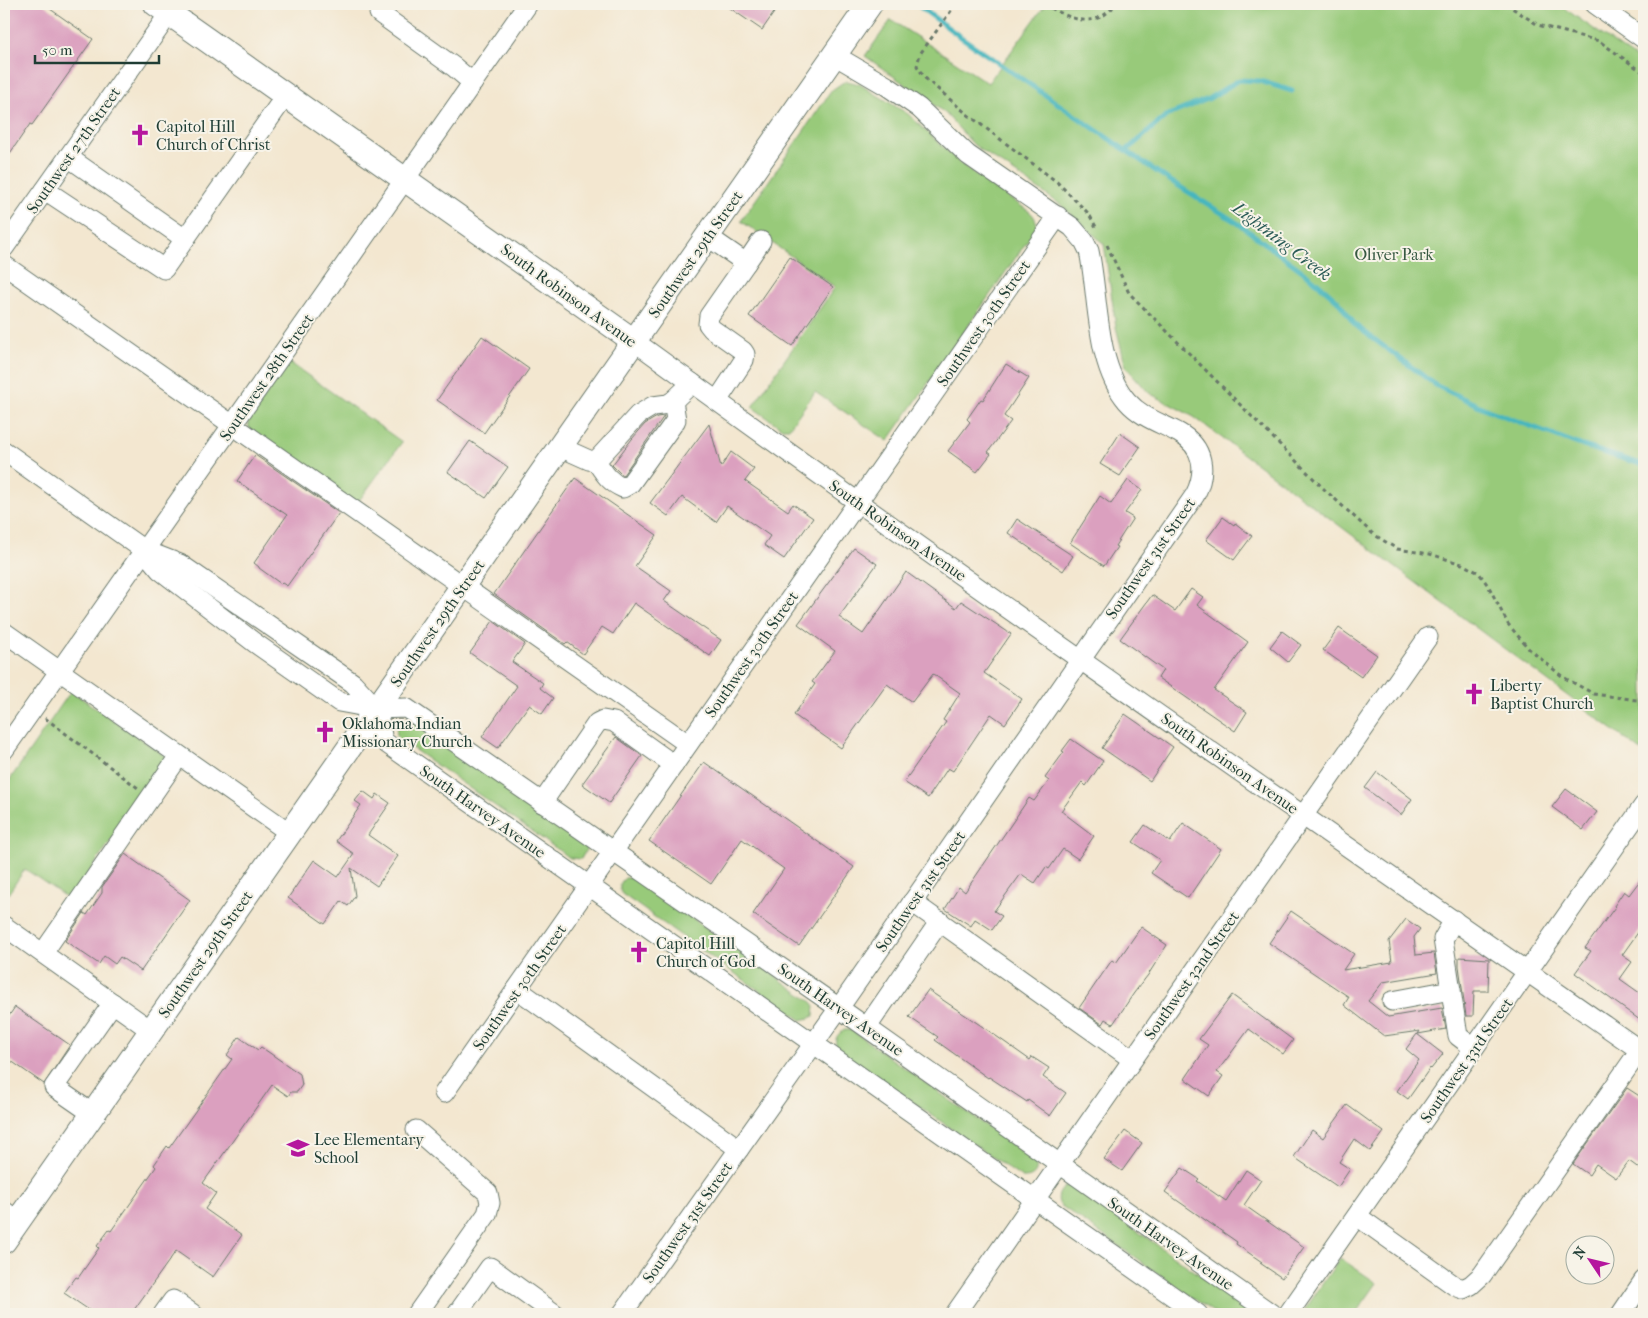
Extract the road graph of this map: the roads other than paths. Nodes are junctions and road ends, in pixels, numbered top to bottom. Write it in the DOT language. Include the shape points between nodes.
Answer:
graph roads {
  1 [pos="528,4"];
  2 [pos="1595,4"];
  3 [pos="167,7"];
  4 [pos="865,11"];
  5 [pos="379,13"];
  6 [pos="1644,39"];
  7 [pos="834,55"];
  8 [pos="473,82"];
  9 [pos="286,95"];
  10 [pos="68,157"];
  11 [pos="406,179"];
  12 [pos="45,190"];
  13 [pos="1058,216"];
  14 [pos="707,236"];
  15 [pos="185,239"];
  16 [pos="761,241"];
  17 [pos="4,248"];
  18 [pos="746,263"];
  19 [pos="4,265"];
  20 [pos="634,341"];
  21 [pos="692,383"];
  22 [pos="717,400"];
  23 [pos="673,401"];
  24 [pos="232,425"];
  25 [pos="560,447"];
  26 [pos="4,451"];
  27 [pos="596,461"];
  28 [pos="857,502"];
  29 [pos="144,550"];
  30 [pos="462,587"];
  31 [pos="4,632"];
  32 [pos="1428,637"];
  33 [pos="1080,659"];
  34 [pos="59,670"];
  35 [pos="377,709"];
  36 [pos="688,744"];
  37 [pos="4,750"];
  38 [pos="179,756"];
  39 [pos="674,765"];
  40 [pos="542,803"];
  41 [pos="1644,805"];
  42 [pos="1304,815"];
  43 [pos="290,833"];
  44 [pos="613,852"];
  45 [pos="589,887"];
  46 [pos="912,902"];
  47 [pos="1454,920"];
  48 [pos="940,921"];
  49 [pos="4,926"];
  50 [pos="42,952"];
  51 [pos="1528,972"];
  52 [pos="517,989"];
  53 [pos="1451,990"];
  54 [pos="1392,1001"];
  55 [pos="112,1003"];
  56 [pos="840,1008"];
  57 [pos="867,1027"];
  58 [pos="152,1031"];
  59 [pos="813,1044"];
  60 [pos="1474,1048"];
  61 [pos="1642,1051"];
  62 [pos="1132,1059"];
  63 [pos="444,1093"];
  64 [pos="93,1114"];
  65 [pos="416,1130"];
  66 [pos="738,1149"];
  67 [pos="1059,1165"];
  68 [pos="1035,1199"];
  69 [pos="11,1216"];
  70 [pos="1357,1216"];
  71 [pos="4,1241"];
  72 [pos="1644,1280"];
  73 [pos="1638,1303"];
  74 [pos="163,1314"];
  75 [pos="193,1314"];
  76 [pos="416,1314"];
  77 [pos="457,1314"];
  78 [pos="555,1314"];
  79 [pos="622,1314"];
  80 [pos="955,1314"];
  81 [pos="1198,1314"];
  82 [pos="1272,1314"];
  83 [pos="1288,1314"];
  84 [pos="1620,1314"];
  1 -- 8 [label="street, Southwest 28th Street"];
  2 -- 6 [label="street"];
  3 -- 9 [label="main road, South Robinson Avenue"];
  3 -- 10 [label="street, Southwest 27th Street"];
  4 -- 7 [label="main road, Southwest 29th Street"];
  5 -- 8 [label="street"];
  7 -- 13 [label="street" via="911,102 968,155"];
  7 -- 14 [label="main road, Southwest 29th Street"];
  8 -- 11 [label="street, Southwest 28th Street"];
  9 -- 11 [label="main road, South Robinson Avenue"];
  9 -- 15 [label="street"];
  10 -- 12 [label="street, Southwest 27th Street"];
  10 -- 15 [label="street"];
  11 -- 20 [label="main road, South Robinson Avenue"];
  11 -- 24 [label="street, Southwest 28th Street"];
  12 -- 15 [label="street" via="164,269"];
  12 -- 17 [label="street, Southwest 27th Street"];
  13 -- 28 [label="street, Southwest 30th Street"];
  13 -- 33 [label="street, Southwest 31st Street" via="1079,234 1089,251 1104,346 1118,388 1138,411 1191,441 1198,452 1202,474 1195,495"];
  14 -- 18 [label="street"];
  14 -- 20 [label="main road, Southwest 29th Street"];
  16 -- 18 [label="street"];
  18 -- 22 [label="street" via="709,316 708,324 712,329 745,354"];
  19 -- 24 [label="street"];
  20 -- 21 [label="street, South Robinson Avenue"];
  20 -- 25 [label="main road, Southwest 29th Street"];
  21 -- 22 [label="street, South Robinson Avenue"];
  21 -- 23 [label="street"];
  22 -- 28 [label="street, South Robinson Avenue"];
  23 -- 27 [label="street" via="653,406 638,415"];
  23 -- 27 [label="street" via="676,420 630,484 623,488 612,483"];
  24 -- 29 [label="street, Southwest 28th Street"];
  24 -- 30 [label="street"];
  25 -- 27 [label="street"];
  25 -- 30 [label="main road, Southwest 29th Street"];
  26 -- 29 [label="street, South Harvey Avenue"];
  28 -- 33 [label="street, South Robinson Avenue"];
  28 -- 36 [label="street, Southwest 30th Street"];
  29 -- 34 [label="street, Southwest 28th Street"];
  29 -- 35 [label="street, South Harvey Avenue" via="160,570 339,702"];
  30 -- 35 [label="main road, Southwest 29th Street"];
  30 -- 36 [label="street"];
  31 -- 34 [label="street"];
  32 -- 42 [label="street, Southwest 32nd Street"];
  33 -- 42 [label="street, South Robinson Avenue"];
  33 -- 46 [label="street, Southwest 31st Street"];
  34 -- 37 [label="street, Southwest 28th Street"];
  34 -- 38 [label="street"];
  35 -- 40 [label="street, South Harvey Avenue" via="406,708"];
  35 -- 43 [label="main road, Southwest 29th Street"];
  35 -- 45 [label="street, South Harvey Avenue" via="383,741"];
  36 -- 39 [label="street, Southwest 30th Street"];
  38 -- 43 [label="street"];
  38 -- 50 [label="street"];
  39 -- 40 [label="street" via="614,722 603,720 596,723"];
  39 -- 44 [label="street, Southwest 30th Street"];
  40 -- 44 [label="street, South Harvey Avenue"];
  41 -- 51 [label="street, Southwest 33rd Street"];
  42 -- 47 [label="street, South Robinson Avenue"];
  42 -- 62 [label="street, Southwest 32nd Street"];
  43 -- 58 [label="main road, Southwest 29th Street"];
  44 -- 45 [label="street, Southwest 30th Street"];
  44 -- 56 [label="street, South Harvey Avenue"];
  45 -- 52 [label="street, Southwest 30th Street"];
  45 -- 59 [label="street, South Harvey Avenue"];
  46 -- 48 [label="street"];
  46 -- 56 [label="street, Southwest 31st Street"];
  47 -- 51 [label="street, South Robinson Avenue"];
  47 -- 53 [label="street" via="1443,939"];
  48 -- 57 [label="street"];
  48 -- 62 [label="street"];
  49 -- 50 [label="street"];
  50 -- 55 [label="street"];
  51 -- 60 [label="street, Southwest 33rd Street"];
  51 -- 61 [label="street, South Robinson Avenue"];
  52 -- 63 [label="street, Southwest 30th Street"];
  52 -- 66 [label="street"];
  53 -- 54 [label="street"];
  53 -- 60 [label="street" via="1458,1036"];
  55 -- 58 [label="street"];
  55 -- 64 [label="street" via="54,1087"];
  56 -- 57 [label="street, South Harvey Avenue"];
  56 -- 59 [label="street, Southwest 31st Street"];
  57 -- 67 [label="street, South Harvey Avenue"];
  58 -- 64 [label="main road, Southwest 29th Street"];
  59 -- 66 [label="street, Southwest 31st Street"];
  59 -- 68 [label="street, South Harvey Avenue"];
  60 -- 70 [label="street, Southwest 33rd Street"];
  61 -- 70 [label="street" via="1471,1286 1463,1289 1455,1286"];
  62 -- 67 [label="street, Southwest 32nd Street"];
  64 -- 69 [label="main road, Southwest 29th Street"];
  65 -- 76 [label="street" via="488,1193 490,1203 487,1214"];
  66 -- 79 [label="street, Southwest 31st Street"];
  67 -- 68 [label="street, Southwest 32nd Street"];
  67 -- 82 [label="street, South Harvey Avenue"];
  68 -- 80 [label="street, Southwest 32nd Street"];
  68 -- 81 [label="street, South Harvey Avenue"];
  69 -- 71 [label="main road, Southwest 29th Street"];
  70 -- 83 [label="street, Southwest 33rd Street"];
  72 -- 73 [label="street"];
  73 -- 84 [label="street"];
  74 -- 75 [label="street" via="173,1300"];
  77 -- 78 [label="street" via="490,1267"];
}
